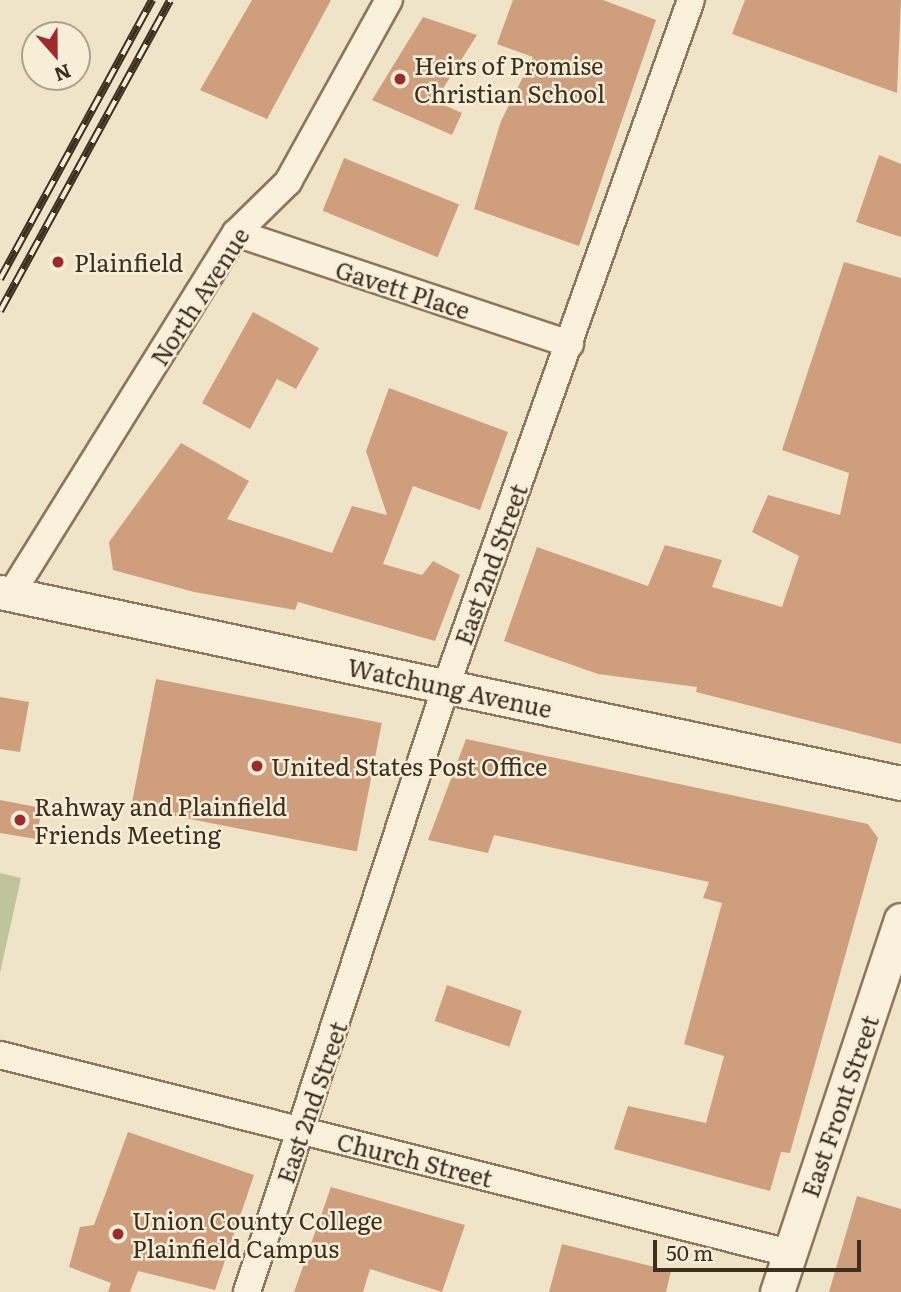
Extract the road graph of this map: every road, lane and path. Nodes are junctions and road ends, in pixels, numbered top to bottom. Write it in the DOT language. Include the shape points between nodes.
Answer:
graph roads {
  1 [pos="389,0"];
  2 [pos="691,0"];
  3 [pos="236,233"];
  4 [pos="570,344"];
  5 [pos="5,593"];
  6 [pos="446,687"];
  7 [pos="901,783"];
  8 [pos="901,920"];
  9 [pos="0,1055"];
  10 [pos="301,1130"];
  11 [pos="789,1253"];
  12 [pos="247,1292"];
  13 [pos="778,1292"];
  1 -- 3 [label="street, North Avenue" via="288,182"];
  2 -- 4 [label="street, East 2nd Street"];
  3 -- 4 [label="street, Gavett Place"];
  3 -- 5 [label="street, North Avenue"];
  4 -- 6 [label="street, East 2nd Street"];
  5 -- 6 [label="street, Watchung Avenue"];
  6 -- 7 [label="street, Watchung Avenue"];
  6 -- 10 [label="street, East 2nd Street"];
  8 -- 11 [label="street, East Front Street"];
  9 -- 10 [label="street, Church Street"];
  10 -- 11 [label="street, Church Street"];
  10 -- 12 [label="street, East 2nd Street"];
  11 -- 13 [label="street, East Front Street"];
}
